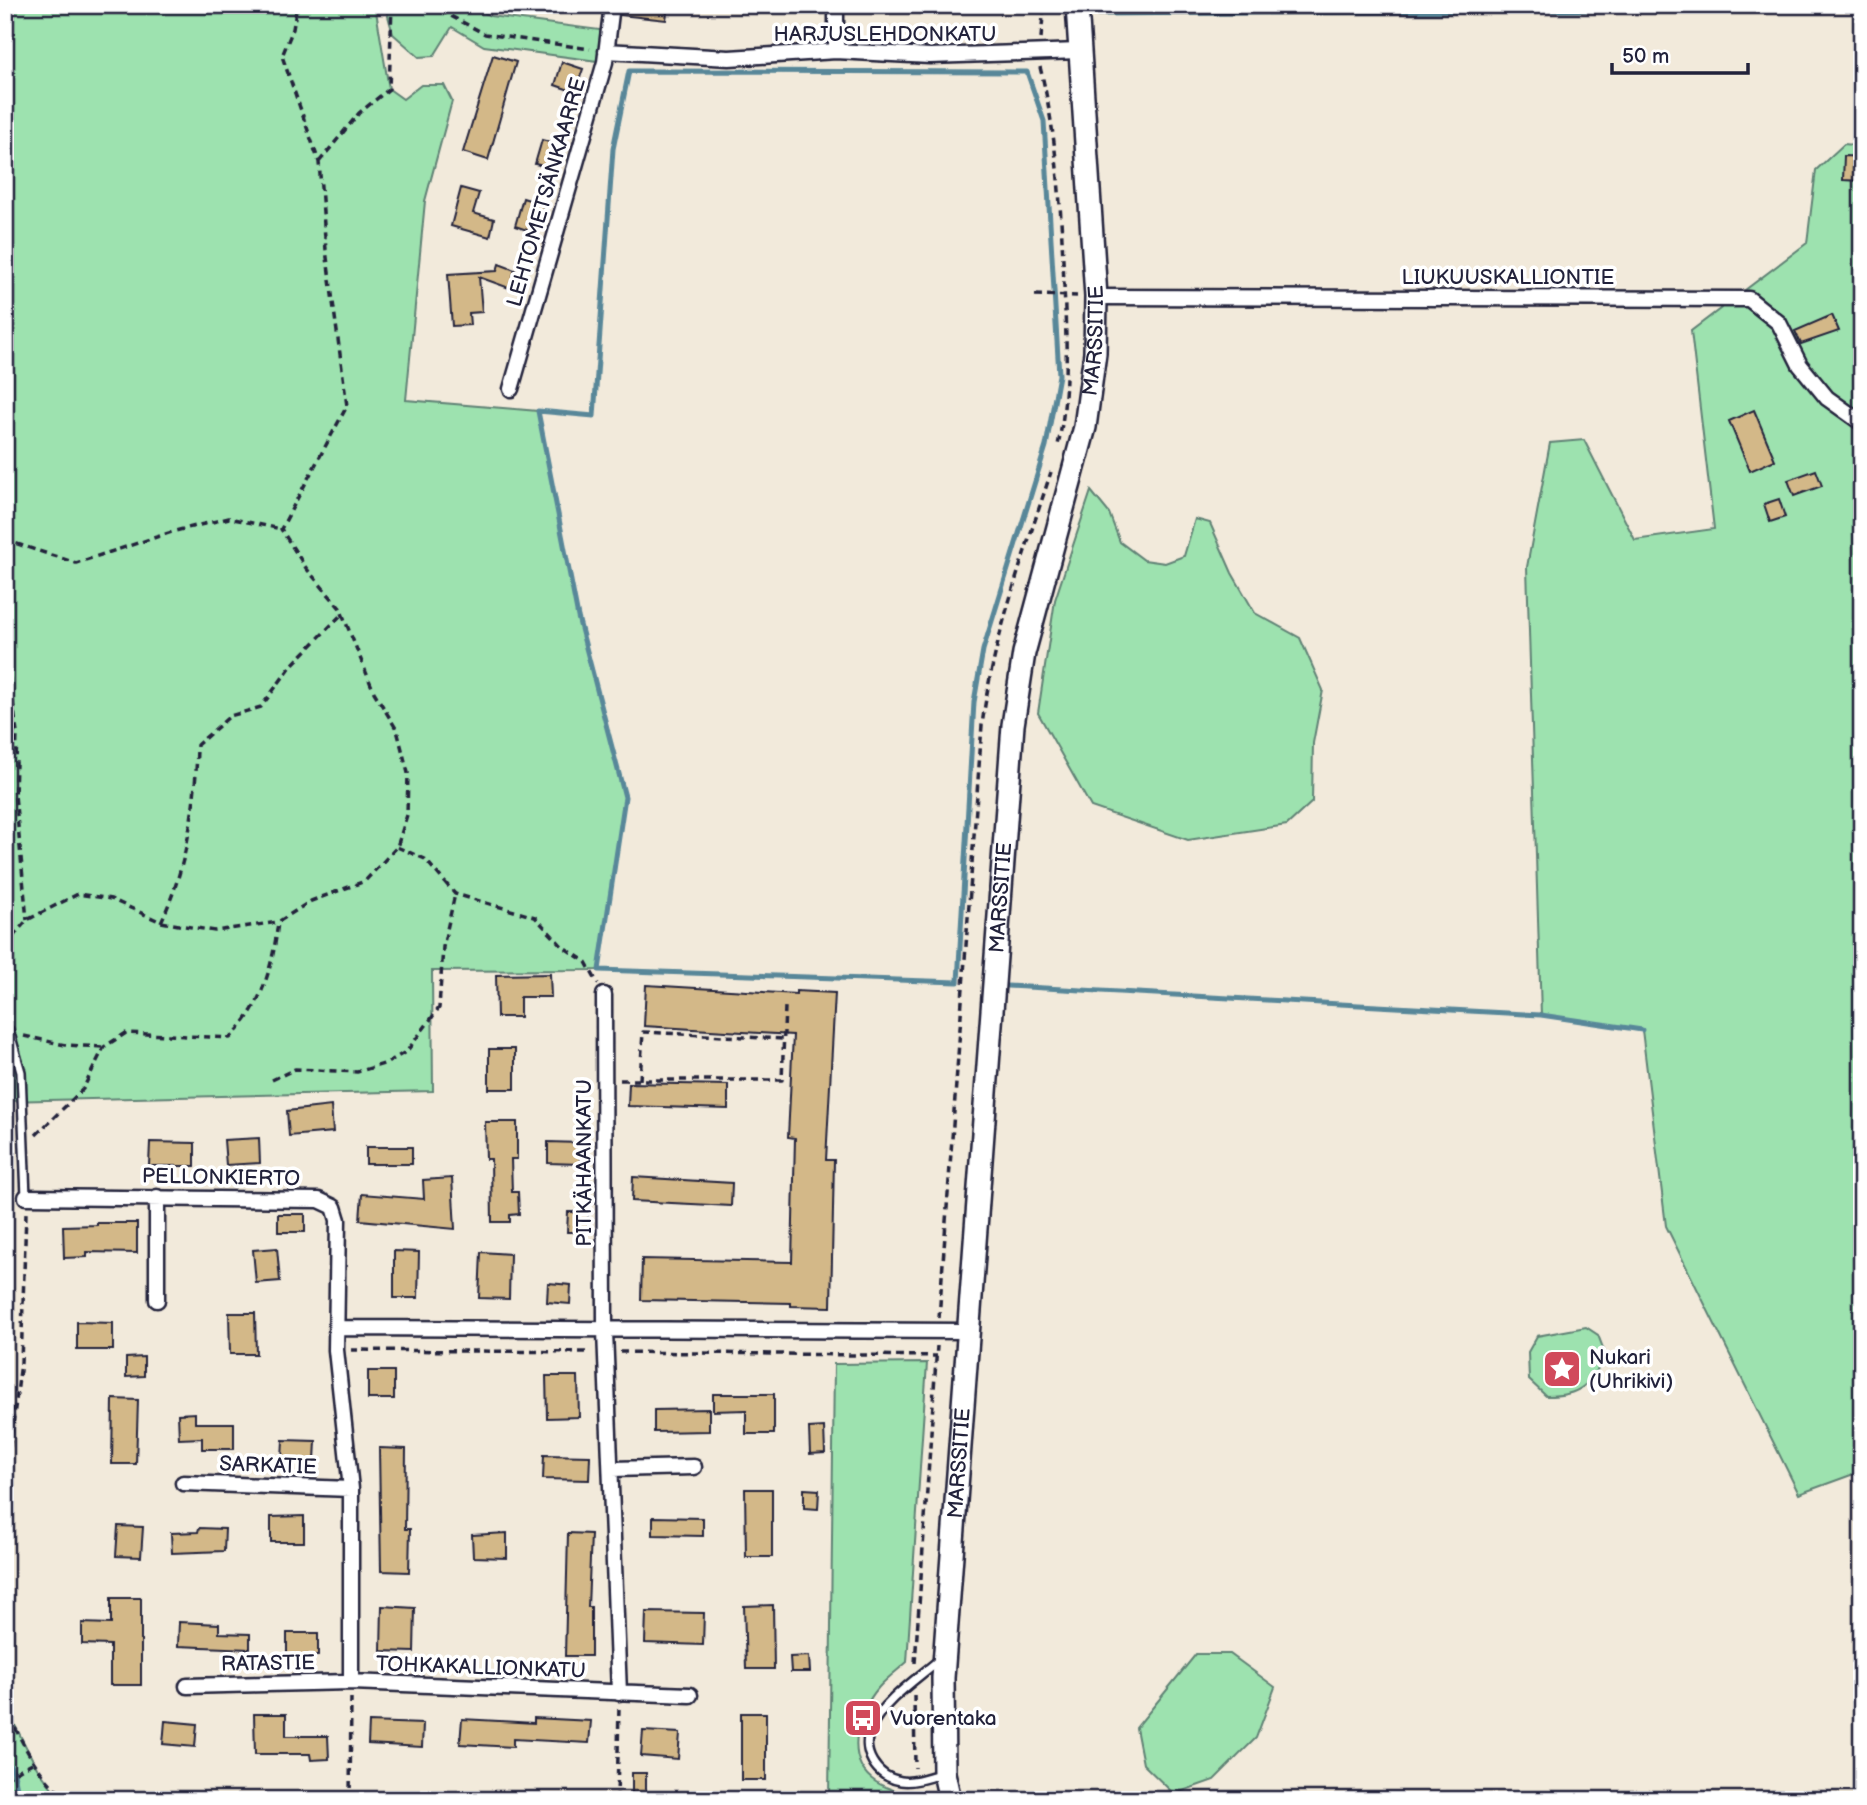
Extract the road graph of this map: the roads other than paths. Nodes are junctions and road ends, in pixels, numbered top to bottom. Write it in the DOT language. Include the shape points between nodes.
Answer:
graph roads {
  1 [pos="612,5"];
  2 [pos="836,5"];
  3 [pos="1077,5"];
  4 [pos="606,51"];
  5 [pos="836,51"];
  6 [pos="1079,51"];
  7 [pos="1096,297"];
  8 [pos="511,389"];
  9 [pos="1862,424"];
  10 [pos="604,995"];
  11 [pos="9,1030"];
  12 [pos="26,1197"];
  13 [pos="157,1197"];
  14 [pos="157,1300"];
  15 [pos="337,1328"];
  16 [pos="605,1331"];
  17 [pos="968,1331"];
  18 [pos="694,1467"];
  19 [pos="612,1469"];
  20 [pos="183,1483"];
  21 [pos="351,1489"];
  22 [pos="946,1655"];
  23 [pos="351,1682"];
  24 [pos="187,1686"];
  25 [pos="619,1693"];
  26 [pos="690,1695"];
  27 [pos="944,1773"];
  28 [pos="950,1800"];
  1 -- 4 [label="street, LEHTOMETSÄNKAARRE"];
  2 -- 5 [label="street"];
  3 -- 6 [label="main road, MARSSITIE"];
  4 -- 5 [label="street, HARJUSLEHDONKATU" via="729,58"];
  4 -- 8 [label="street, LEHTOMETSÄNKAARRE"];
  5 -- 6 [label="street, HARJUSLEHDONKATU" via="930,56"];
  6 -- 7 [label="main road, MARSSITIE"];
  7 -- 9 [label="street, LIUKUUSKALLIONTIE" via="1749,299 1779,323 1800,365 1827,398"];
  7 -- 17 [label="main road, MARSSITIE" via="1095,353 1085,427 1024,653 1013,725"];
  10 -- 16 [label="street, PITKÄHAANKATU"];
  11 -- 12 [label="lane" via="21,1072"];
  12 -- 13 [label="street, PELLONKIERTO"];
  13 -- 14 [label="street"];
  13 -- 15 [label="street, PELLONKIERTO" via="319,1200 334,1207 338,1220"];
  15 -- 16 [label="street"];
  15 -- 21 [label="street, TOHKAKALLIONKATU"];
  16 -- 17 [label="street"];
  16 -- 19 [label="street, TOHKAKALLIONKATU"];
  17 -- 22 [label="main road, MARSSITIE"];
  18 -- 19 [label="street"];
  19 -- 25 [label="street, TOHKAKALLIONKATU"];
  20 -- 21 [label="street, SARKATIE"];
  21 -- 23 [label="street, TOHKAKALLIONKATU"];
  22 -- 27 [label="main road, MARSSITIE"];
  22 -- 27 [label="lane" via="886,1707 871,1728 867,1744 872,1762 899,1781"];
  23 -- 24 [label="street, RATASTIE"];
  23 -- 25 [label="street, TOHKAKALLIONKATU"];
  25 -- 26 [label="street"];
  27 -- 28 [label="main road, MARSSITIE"];
}
